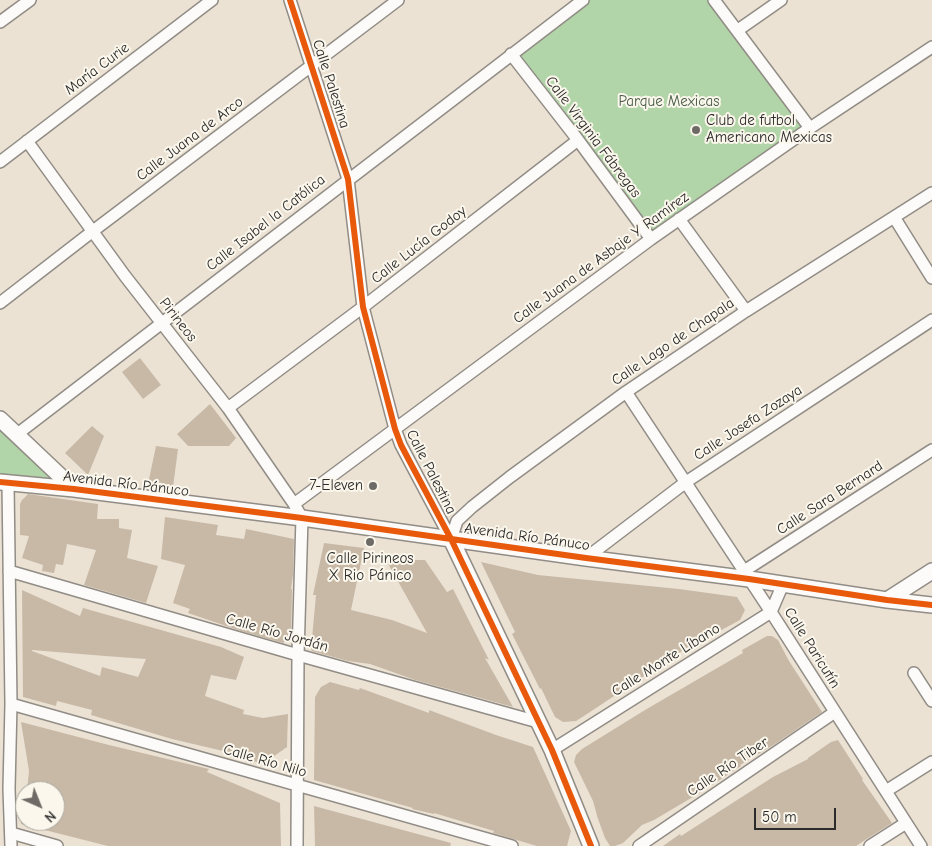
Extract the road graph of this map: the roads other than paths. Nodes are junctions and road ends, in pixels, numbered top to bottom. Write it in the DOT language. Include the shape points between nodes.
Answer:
graph roads {
  1 [pos="30,0"];
  2 [pos="212,0"];
  3 [pos="290,0"];
  4 [pos="398,0"];
  5 [pos="583,0"];
  6 [pos="714,0"];
  7 [pos="781,0"];
  8 [pos="0,22"];
  9 [pos="738,30"];
  10 [pos="932,47"];
  11 [pos="511,54"];
  12 [pos="312,66"];
  13 [pos="810,128"];
  14 [pos="578,140"];
  15 [pos="27,141"];
  16 [pos="0,162"];
  17 [pos="348,179"];
  18 [pos="932,193"];
  19 [pos="894,217"];
  20 [pos="679,219"];
  21 [pos="93,231"];
  22 [pos="651,239"];
  23 [pos="932,278"];
  24 [pos="0,303"];
  25 [pos="363,307"];
  26 [pos="746,311"];
  27 [pos="932,320"];
  28 [pos="161,323"];
  29 [pos="626,392"];
  30 [pos="228,408"];
  31 [pos="0,419"];
  32 [pos="395,429"];
  33 [pos="16,435"];
  34 [pos="932,450"];
  35 [pos="686,482"];
  36 [pos="4,483"];
  37 [pos="74,489"];
  38 [pos="294,504"];
  39 [pos="302,518"];
  40 [pos="452,539"];
  41 [pos="586,558"];
  42 [pos="9,571"];
  43 [pos="932,571"];
  44 [pos="747,575"];
  45 [pos="783,584"];
  46 [pos="887,600"];
  47 [pos="932,605"];
  48 [pos="771,612"];
  49 [pos="298,656"];
  50 [pos="914,673"];
  51 [pos="932,701"];
  52 [pos="11,704"];
  53 [pos="835,712"];
  54 [pos="538,722"];
  55 [pos="552,750"];
  56 [pos="932,762"];
  57 [pos="297,786"];
  58 [pos="5,789"];
  59 [pos="886,791"];
  60 [pos="906,823"];
  61 [pos="11,833"];
  62 [pos="11,846"];
  63 [pos="56,846"];
  64 [pos="297,846"];
  65 [pos="512,846"];
  66 [pos="591,846"];
  67 [pos="639,846"];
  68 [pos="870,846"];
  69 [pos="921,846"];
  1 -- 8 [label="street"];
  2 -- 15 [label="street, María Curie"];
  3 -- 12 [label="street, Calle Palestina"];
  4 -- 12 [label="street, Calle Juana de Arco"];
  5 -- 11 [label="street, Calle Isabel la Católica"];
  6 -- 9 [label="street"];
  7 -- 9 [label="street"];
  9 -- 13 [label="street"];
  10 -- 13 [label="street, Calle Juana de Asbaje Y Ramírez"];
  11 -- 14 [label="street, Calle Virginia Fábregas"];
  11 -- 17 [label="street, Calle Isabel la Católica"];
  12 -- 17 [label="street, Calle Palestina"];
  12 -- 21 [label="street, Calle Juana de Arco"];
  13 -- 20 [label="street, Calle Juana de Asbaje Y Ramírez"];
  14 -- 22 [label="street, Calle Virginia Fábregas"];
  14 -- 25 [label="street, Calle Lucía Godoy"];
  15 -- 16 [label="street, María Curie"];
  15 -- 21 [label="street, Pirineos"];
  17 -- 25 [label="street, Calle Palestina"];
  17 -- 28 [label="street, Calle Isabel la Católica"];
  18 -- 19 [label="street, Calle Lago de Chapala"];
  19 -- 23 [label="street"];
  19 -- 26 [label="street, Calle Lago de Chapala"];
  20 -- 22 [label="street, Calle Juana de Asbaje Y Ramírez"];
  20 -- 26 [label="street"];
  21 -- 24 [label="street, Calle Juana de Arco"];
  21 -- 28 [label="street, Pirineos"];
  22 -- 32 [label="street, Calle Juana de Asbaje Y Ramírez"];
  25 -- 30 [label="street, Calle Lucía Godoy"];
  25 -- 32 [label="street, Calle Palestina"];
  26 -- 29 [label="street, Calle Lago de Chapala"];
  27 -- 35 [label="street, Calle Josefa Zozaya"];
  28 -- 30 [label="street, Pirineos"];
  28 -- 33 [label="street, Calle Isabel la Católica"];
  29 -- 35 [label="street, Calle Paricutín"];
  29 -- 40 [label="street, Calle Lago de Chapala" via="472,507 458,521"];
  30 -- 38 [label="street, Pirineos"];
  31 -- 33 [label="street"];
  32 -- 38 [label="street, Calle Juana de Asbaje Y Ramírez"];
  32 -- 40 [label="street, Calle Palestina" via="410,464"];
  33 -- 37 [label="street"];
  34 -- 44 [label="street, Calle Sara Bernard"];
  35 -- 41 [label="street, Calle Josefa Zozaya"];
  35 -- 44 [label="street, Calle Paricutín"];
  36 -- 37 [label="street, Avenida Río Pánuco"];
  36 -- 42 [label="street"];
  37 -- 39 [label="street, Avenida Río Pánuco"];
  38 -- 39 [label="street, Pirineos"];
  39 -- 40 [label="street, Avenida Río Pánuco"];
  39 -- 49 [label="street"];
  40 -- 41 [label="street, Avenida Río Pánuco"];
  40 -- 54 [label="street, Calle Palestina"];
  41 -- 44 [label="street, Avenida Río Pánuco"];
  42 -- 49 [label="street, Calle Río Jordán"];
  42 -- 52 [label="street"];
  43 -- 46 [label="street"];
  44 -- 45 [label="street, Avenida Río Pánuco"];
  44 -- 48 [label="street, Calle Paricutín"];
  45 -- 46 [label="street, Avenida Río Pánuco"];
  45 -- 48 [label="street"];
  46 -- 47 [label="street, Avenida Río Pánuco"];
  48 -- 53 [label="street, Calle Paricutín"];
  48 -- 55 [label="street, Calle Monte Líbano"];
  49 -- 54 [label="street, Calle Río Jordán"];
  49 -- 57 [label="street"];
  50 -- 51 [label="street"];
  52 -- 57 [label="street, Calle Río Nilo"];
  52 -- 58 [label="street"];
  53 -- 59 [label="street, Calle Paricutín"];
  53 -- 67 [label="street, Calle Río Tiber"];
  54 -- 55 [label="street, Calle Palestina"];
  55 -- 66 [label="street, Calle Palestina"];
  56 -- 59 [label="street"];
  57 -- 64 [label="street"];
  57 -- 65 [label="street, Calle Río Nilo"];
  58 -- 61 [label="street"];
  59 -- 60 [label="street, Calle Paricutín"];
  60 -- 68 [label="street"];
  60 -- 69 [label="street, Calle Paricutín"];
  61 -- 62 [label="street"];
  61 -- 63 [label="street"];
}
